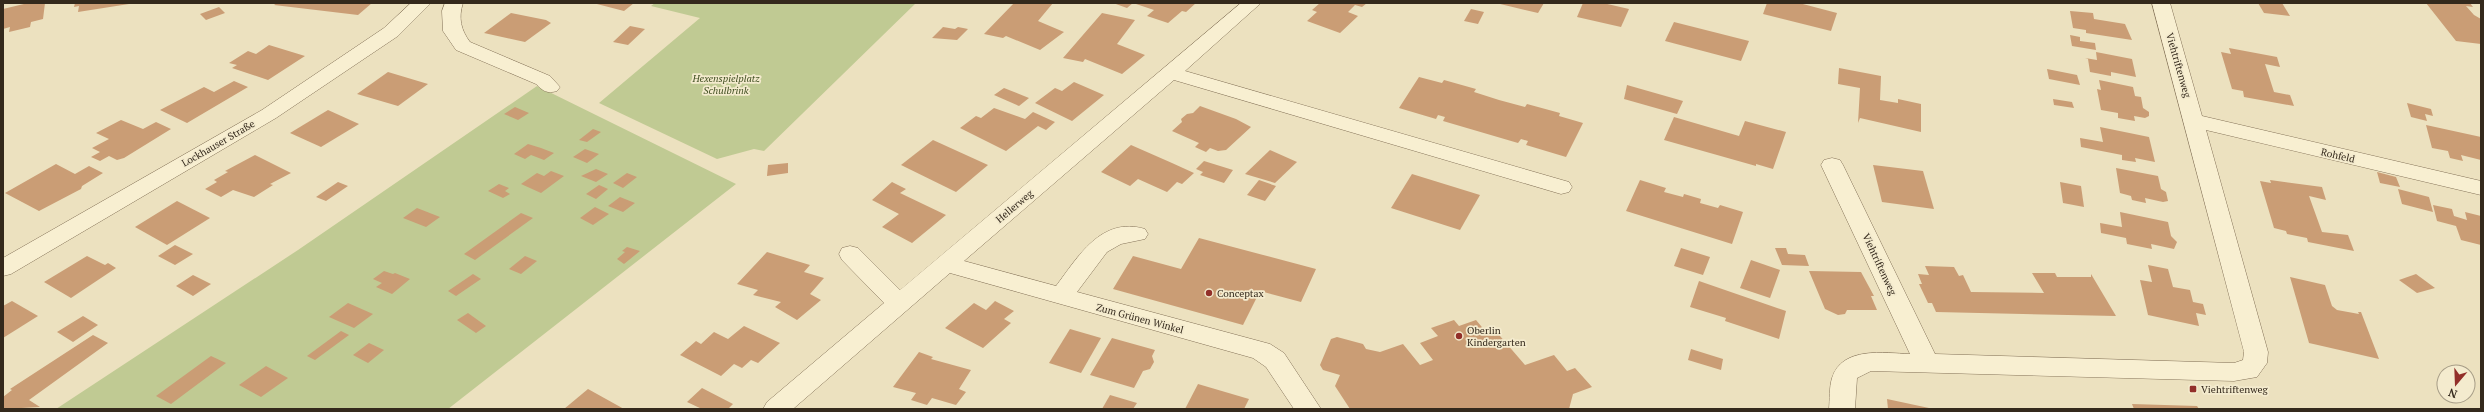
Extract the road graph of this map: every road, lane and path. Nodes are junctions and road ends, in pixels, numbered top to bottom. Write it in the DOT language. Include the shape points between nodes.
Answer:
graph roads {
  1 [pos="422,3"];
  2 [pos="454,3"];
  3 [pos="1252,3"];
  4 [pos="2161,3"];
  5 [pos="1171,74"];
  6 [pos="550,87"];
  7 [pos="2194,121"];
  8 [pos="1832,164"];
  9 [pos="1561,187"];
  10 [pos="2481,188"];
  11 [pos="1138,234"];
  12 [pos="850,254"];
  13 [pos="945,264"];
  14 [pos="3,268"];
  15 [pos="1061,296"];
  16 [pos="899,304"];
  17 [pos="1927,364"];
  18 [pos="776,409"];
  19 [pos="1308,409"];
  20 [pos="1842,409"];
  1 -- 14 [label="street, Lockhauser Straße" via="391,32 269,114"];
  2 -- 6 [label="street" via="451,11 452,31 463,46 543,80"];
  3 -- 5 [label="street, Hellerweg"];
  4 -- 7 [label="street, Viehtriftenweg"];
  5 -- 9 [label="street"];
  5 -- 13 [label="street, Hellerweg"];
  7 -- 10 [label="street, Rohfeld"];
  7 -- 17 [label="street, Viehtriftenweg" via="2256,352 2255,363 2248,370 2234,372"];
  8 -- 17 [label="street, Viehtriftenweg"];
  11 -- 15 [label="street" via="1116,238 1099,246"];
  12 -- 16 [label="street"];
  13 -- 15 [label="street, Zum Grünen Winkel"];
  13 -- 16 [label="street, Hellerweg"];
  15 -- 19 [label="street, Zum Grünen Winkel" via="1261,351 1275,360"];
  16 -- 18 [label="street, Hellerweg"];
  17 -- 20 [label="street, Viehtriftenweg" via="1871,362 1854,365 1845,375"];
}
